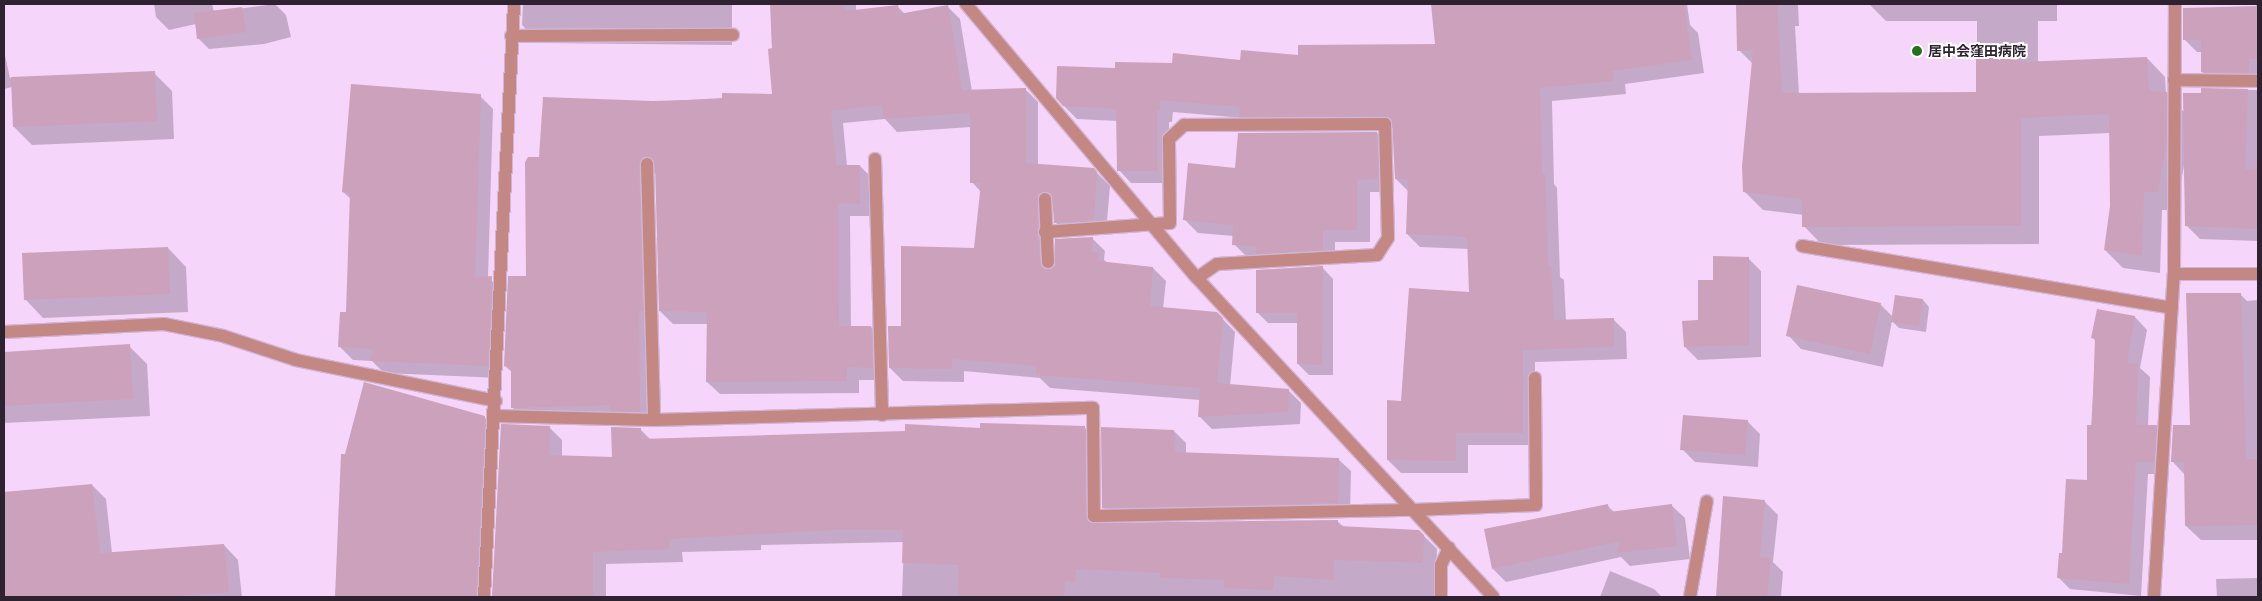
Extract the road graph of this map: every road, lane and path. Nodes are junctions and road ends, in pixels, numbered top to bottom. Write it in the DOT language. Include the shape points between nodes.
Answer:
graph roads {
  1 [pos="514,4"];
  2 [pos="966,4"];
  3 [pos="2175,4"];
  4 [pos="733,35"];
  5 [pos="511,36"];
  6 [pos="2174,80"];
  7 [pos="2258,81"];
  8 [pos="875,159"];
  9 [pos="647,164"];
  10 [pos="1045,199"];
  11 [pos="1151,226"];
  12 [pos="1045,232"];
  13 [pos="1802,246"];
  14 [pos="1048,262"];
  15 [pos="2174,274"];
  16 [pos="2258,274"];
  17 [pos="1197,278"];
  18 [pos="2172,308"];
  19 [pos="4,332"];
  20 [pos="1535,378"];
  21 [pos="496,401"];
  22 [pos="882,414"];
  23 [pos="495,416"];
  24 [pos="654,420"];
  25 [pos="1707,501"];
  26 [pos="1413,510"];
  27 [pos="1449,548"];
  28 [pos="484,597"];
  29 [pos="1441,597"];
  30 [pos="1493,597"];
  31 [pos="1690,597"];
  32 [pos="2154,597"];
  1 -- 5 [label="street"];
  2 -- 11 [label="street"];
  3 -- 6 [label="street"];
  4 -- 5 [label="street"];
  5 -- 21 [label="street"];
  6 -- 7 [label="street"];
  6 -- 15 [label="street"];
  8 -- 22 [label="street"];
  9 -- 24 [label="street"];
  10 -- 12 [label="street"];
  11 -- 12 [label="street"];
  11 -- 17 [label="street"];
  11 -- 17 [label="street" via="1170,223 1170,139 1184,125 1385,124 1388,238 1377,255 1216,264"];
  12 -- 14 [label="street"];
  13 -- 18 [label="street"];
  15 -- 16 [label="street"];
  15 -- 18 [label="street"];
  17 -- 26 [label="street"];
  18 -- 32 [label="street"];
  19 -- 21 [label="street" via="164,324 223,336 296,360"];
  20 -- 26 [label="street" via="1536,504"];
  21 -- 23 [label="street"];
  22 -- 24 [label="street"];
  22 -- 26 [label="street" via="1093,408 1094,516"];
  23 -- 24 [label="street"];
  23 -- 28 [label="street"];
  25 -- 31 [label="street"];
  26 -- 27 [label="street"];
  27 -- 29 [label="street" via="1441,565"];
  27 -- 30 [label="street"];
}
